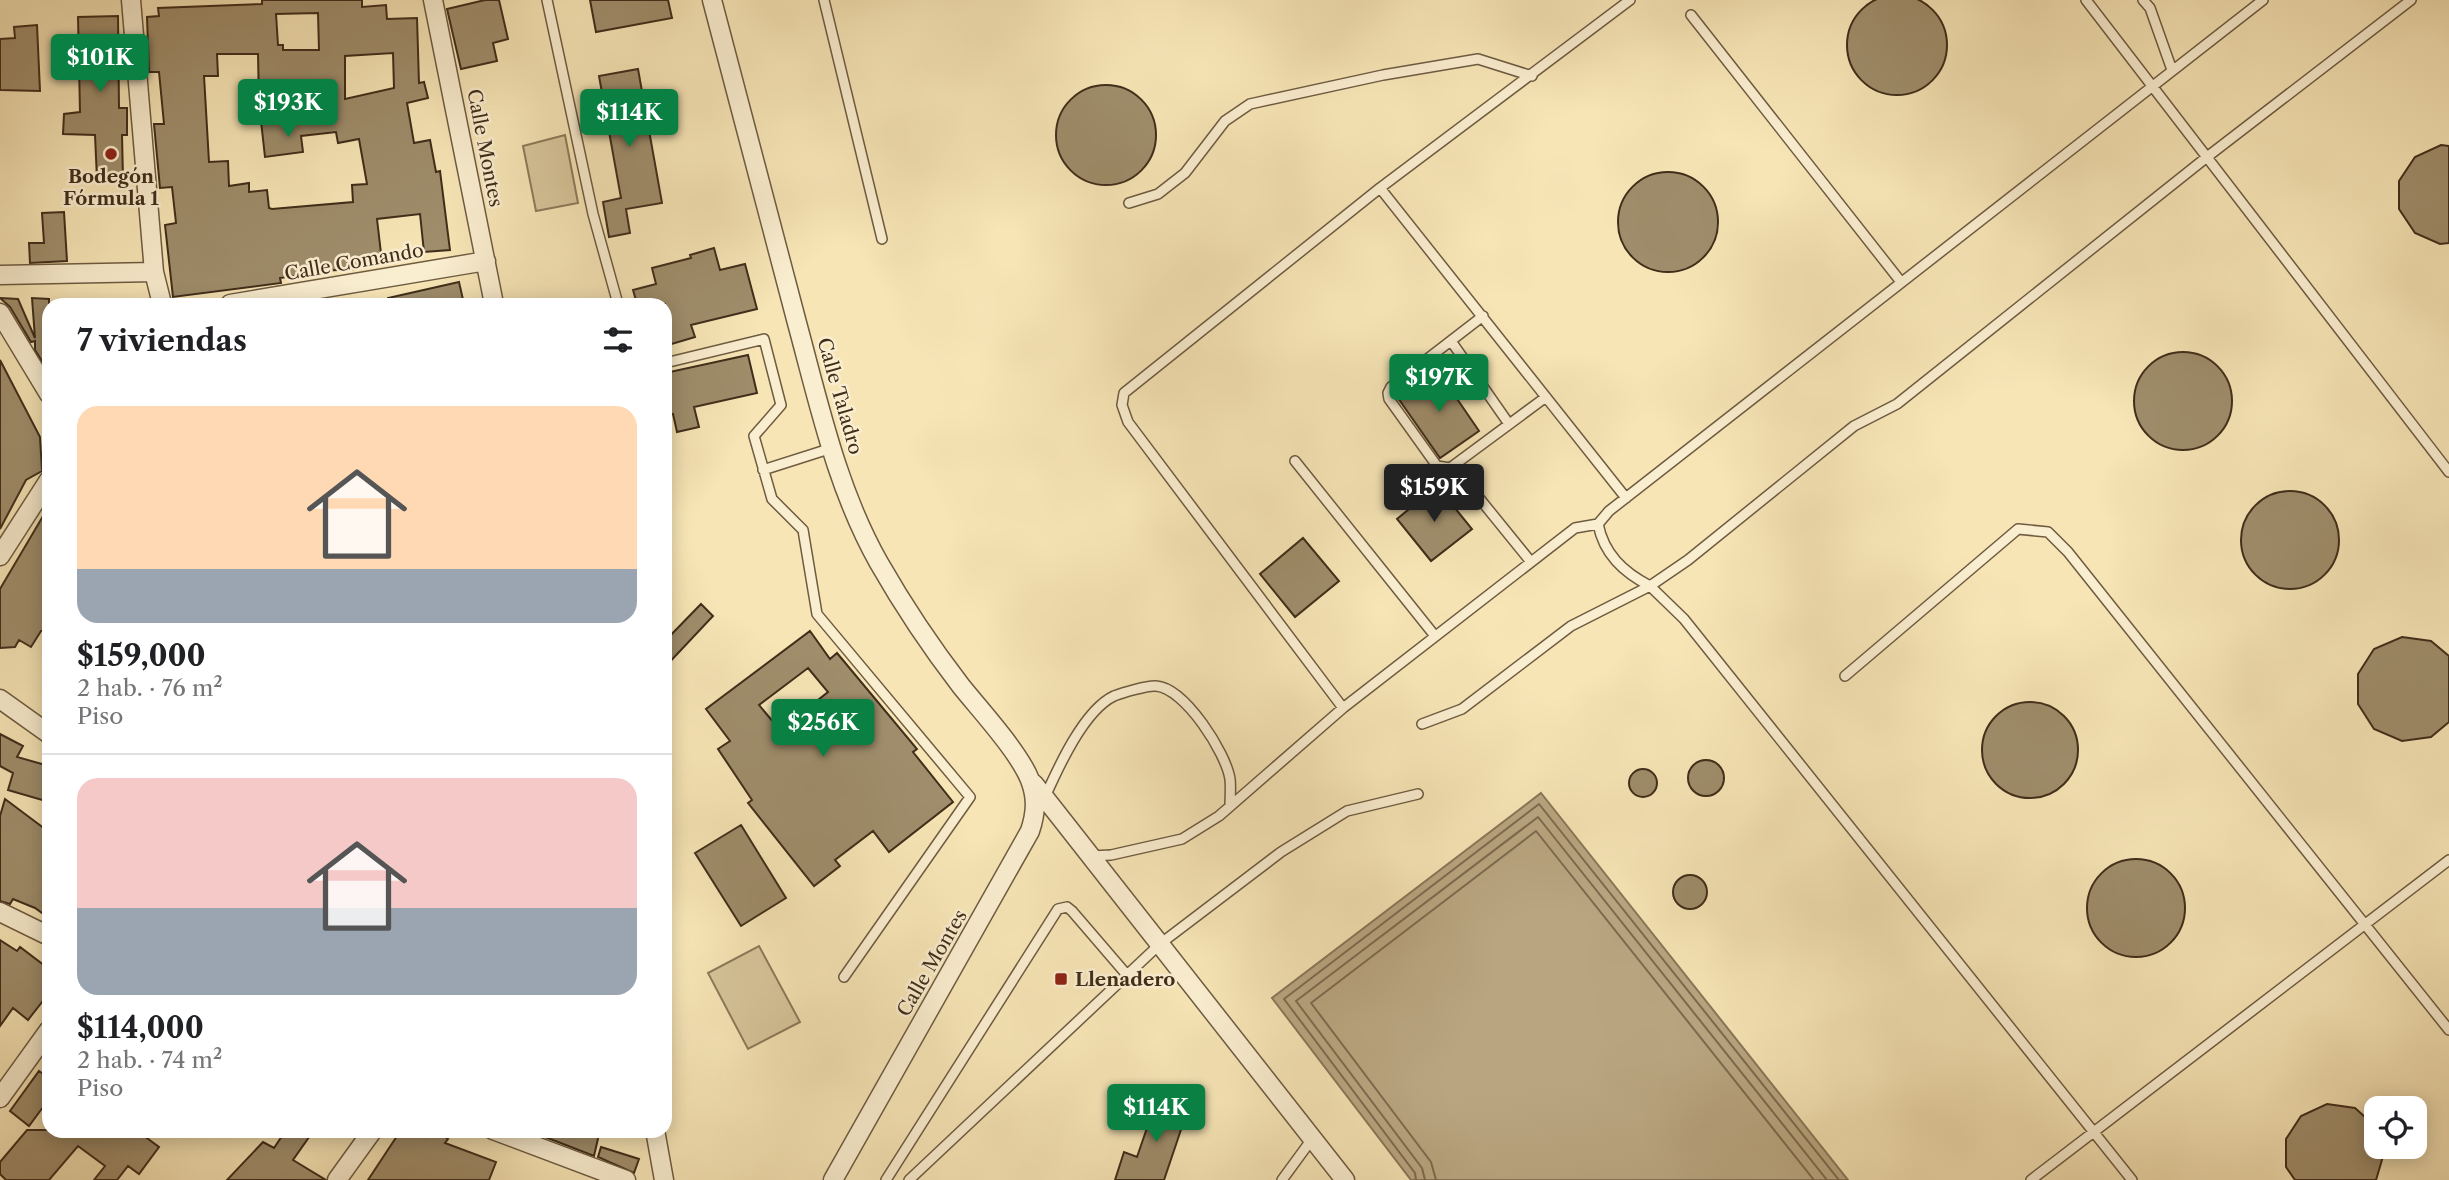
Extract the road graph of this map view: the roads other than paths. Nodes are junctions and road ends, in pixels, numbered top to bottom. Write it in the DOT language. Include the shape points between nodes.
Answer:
graph roads {
  1 [pos="131,0"];
  2 [pos="433,0"];
  3 [pos="547,0"];
  4 [pos="712,0"];
  5 [pos="824,0"];
  6 [pos="1630,0"];
  7 [pos="2086,0"];
  8 [pos="2143,0"];
  9 [pos="2263,0"];
  10 [pos="2411,0"];
  11 [pos="1691,15"];
  12 [pos="2172,70"];
  13 [pos="1532,76"];
  14 [pos="2152,86"];
  15 [pos="2207,157"];
  16 [pos="1380,188"];
  17 [pos="1129,203"];
  18 [pos="882,239"];
  19 [pos="486,261"];
  20 [pos="154,272"];
  21 [pos="0,275"];
  22 [pos="1901,282"];
  23 [pos="160,298"];
  24 [pos="266,298"];
  25 [pos="493,298"];
  26 [pos="616,298"];
  27 [pos="0,313"];
  28 [pos="1483,316"];
  29 [pos="1451,341"];
  30 [pos="672,361"];
  31 [pos="42,382"];
  32 [pos="1546,397"];
  33 [pos="1509,424"];
  34 [pos="832,448"];
  35 [pos="1295,461"];
  36 [pos="763,470"];
  37 [pos="2449,472"];
  38 [pos="1471,488"];
  39 [pos="42,491"];
  40 [pos="1626,498"];
  41 [pos="1598,524"];
  42 [pos="0,556"];
  43 [pos="1531,562"];
  44 [pos="1650,586"];
  45 [pos="1435,636"];
  46 [pos="1845,676"];
  47 [pos="0,699"];
  48 [pos="1343,708"];
  49 [pos="1422,724"];
  50 [pos="42,729"];
  51 [pos="1020,761"];
  52 [pos="1030,778"];
  53 [pos="1418,794"];
  54 [pos="1045,797"];
  55 [pos="1230,807"];
  56 [pos="1091,856"];
  57 [pos="2449,860"];
  58 [pos="0,912"];
  59 [pos="2365,924"];
  60 [pos="42,933"];
  61 [pos="1160,944"];
  62 [pos="1128,975"];
  63 [pos="845,977"];
  64 [pos="2449,1030"];
  65 [pos="42,1040"];
  66 [pos="0,1098"];
  67 [pos="2094,1132"];
  68 [pos="367,1138"];
  69 [pos="514,1138"];
  70 [pos="656,1138"];
  71 [pos="1312,1139"];
  72 [pos="337,1180"];
  73 [pos="626,1180"];
  74 [pos="664,1180"];
  75 [pos="833,1180"];
  76 [pos="886,1180"];
  77 [pos="909,1180"];
  78 [pos="1282,1180"];
  79 [pos="1345,1180"];
  80 [pos="2031,1180"];
  81 [pos="2132,1180"];
  1 -- 20 [label="street"];
  2 -- 19 [label="street, Calle Montes"];
  3 -- 26 [label="lane" via="593,214"];
  4 -- 34 [label="street, Calle Taladro"];
  5 -- 18 [label="lane"];
  6 -- 13 [label="lane"];
  7 -- 14 [label="lane"];
  8 -- 12 [label="lane"];
  9 -- 12 [label="lane"];
  10 -- 15 [label="lane"];
  11 -- 22 [label="lane"];
  12 -- 14 [label="lane"];
  13 -- 16 [label="lane"];
  13 -- 17 [label="lane" via="1478,59 1250,104 1225,121 1185,173 1158,194"];
  14 -- 15 [label="lane"];
  14 -- 22 [label="lane"];
  15 -- 37 [label="lane"];
  15 -- 44 [label="lane" via="1897,404 1854,426"];
  16 -- 28 [label="lane"];
  16 -- 48 [label="lane" via="1134,383 1124,393 1122,405 1128,422"];
  19 -- 24 [label="street, Calle Comando"];
  19 -- 25 [label="street, Calle Montes"];
  20 -- 21 [label="street"];
  20 -- 23 [label="street"];
  22 -- 40 [label="lane"];
  27 -- 31 [label="street"];
  28 -- 29 [label="lane"];
  28 -- 32 [label="lane"];
  29 -- 33 [label="lane"];
  29 -- 33 [label="lane" via="1391,387 1389,399 1443,468 1450,468"];
  30 -- 36 [label="lane" via="764,339 781,405 754,436"];
  32 -- 33 [label="lane"];
  32 -- 40 [label="lane"];
  34 -- 36 [label="lane"];
  34 -- 51 [label="street, Calle Taladro" via="855,514 878,561 923,634"];
  35 -- 45 [label="lane"];
  36 -- 63 [label="lane" via="772,499 803,530 817,614 970,797"];
  38 -- 43 [label="lane"];
  39 -- 42 [label="street"];
  40 -- 41 [label="lane"];
  41 -- 43 [label="lane" via="1574,528"];
  41 -- 44 [label="lane" via="1602,543 1615,559"];
  43 -- 45 [label="lane"];
  44 -- 49 [label="lane" via="1571,626 1462,709"];
  44 -- 67 [label="lane" via="1684,619"];
  45 -- 48 [label="lane"];
  46 -- 59 [label="lane" via="2018,529 2048,532"];
  47 -- 50 [label="street"];
  48 -- 55 [label="lane"];
  51 -- 52 [label="street, Calle Montes"];
  52 -- 54 [label="street"];
  52 -- 75 [label="street, Calle Montes" via="1036,812 1031,831"];
  53 -- 61 [label="lane" via="1347,811 1281,852"];
  54 -- 55 [label="lane" via="1059,764 1087,720 1112,697 1156,686 1175,694 1199,718 1230,778"];
  54 -- 56 [label="street"];
  55 -- 56 [label="lane" via="1182,839"];
  56 -- 61 [label="street"];
  57 -- 59 [label="lane"];
  58 -- 60 [label="street"];
  59 -- 64 [label="lane"];
  59 -- 67 [label="lane"];
  61 -- 62 [label="lane"];
  61 -- 71 [label="street"];
  62 -- 76 [label="lane" via="1072,911 1058,909"];
  62 -- 77 [label="lane"];
  65 -- 66 [label="street"];
  67 -- 80 [label="lane"];
  67 -- 81 [label="lane"];
  68 -- 72 [label="street"];
  69 -- 73 [label="street"];
  70 -- 74 [label="street"];
  71 -- 78 [label="lane"];
  71 -- 79 [label="street"];
}
